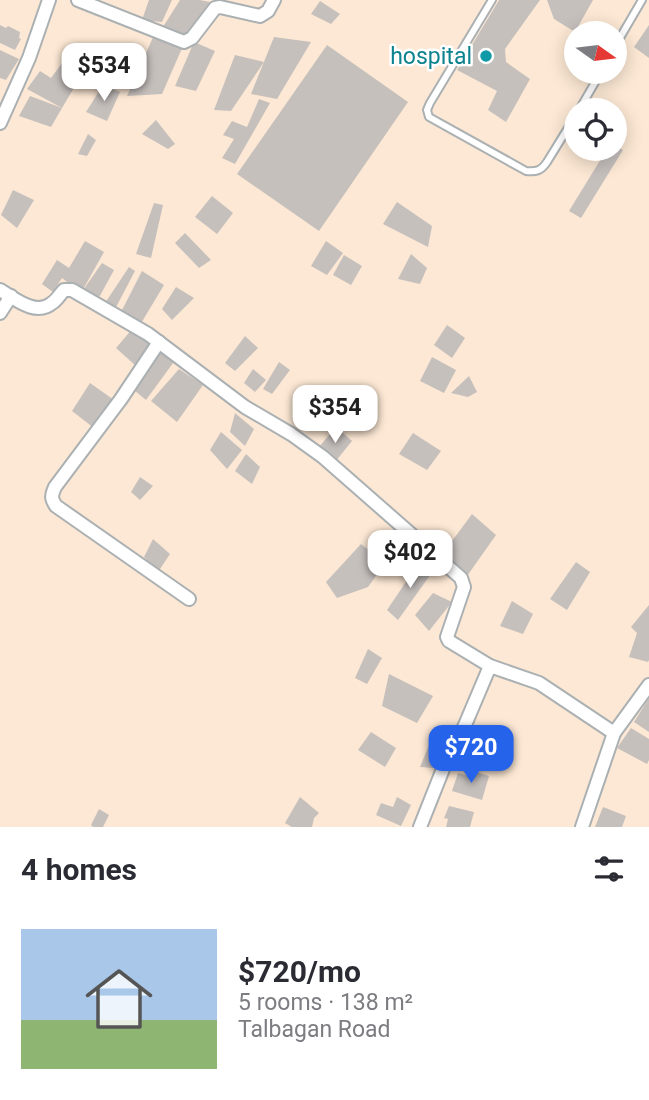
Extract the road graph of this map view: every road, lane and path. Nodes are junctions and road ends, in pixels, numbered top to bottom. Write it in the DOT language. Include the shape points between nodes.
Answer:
graph roads {
  1 [pos="49,0"];
  2 [pos="78,0"];
  3 [pos="274,0"];
  4 [pos="492,0"];
  5 [pos="642,0"];
  6 [pos="627,26"];
  7 [pos="0,123"];
  8 [pos="564,134"];
  9 [pos="6,293"];
  10 [pos="0,313"];
  11 [pos="159,342"];
  12 [pos="189,598"];
  13 [pos="490,666"];
  14 [pos="649,685"];
  15 [pos="614,733"];
  16 [pos="420,827"];
  17 [pos="582,827"];
  1 -- 7 [label="street"];
  2 -- 3 [label="street" via="184,42 215,8 260,16"];
  4 -- 8 [label="lane" via="430,103 429,117 526,171 542,170"];
  5 -- 6 [label="lane"];
  9 -- 10 [label="street"];
  9 -- 11 [label="street" via="37,308 52,304 64,290 72,290"];
  11 -- 12 [label="street" via="55,487 51,499"];
  11 -- 13 [label="street" via="245,407 323,457 461,578 464,587 447,637"];
  13 -- 15 [label="street" via="539,683"];
  13 -- 16 [label="street"];
  14 -- 15 [label="street"];
  15 -- 17 [label="street"];
}
